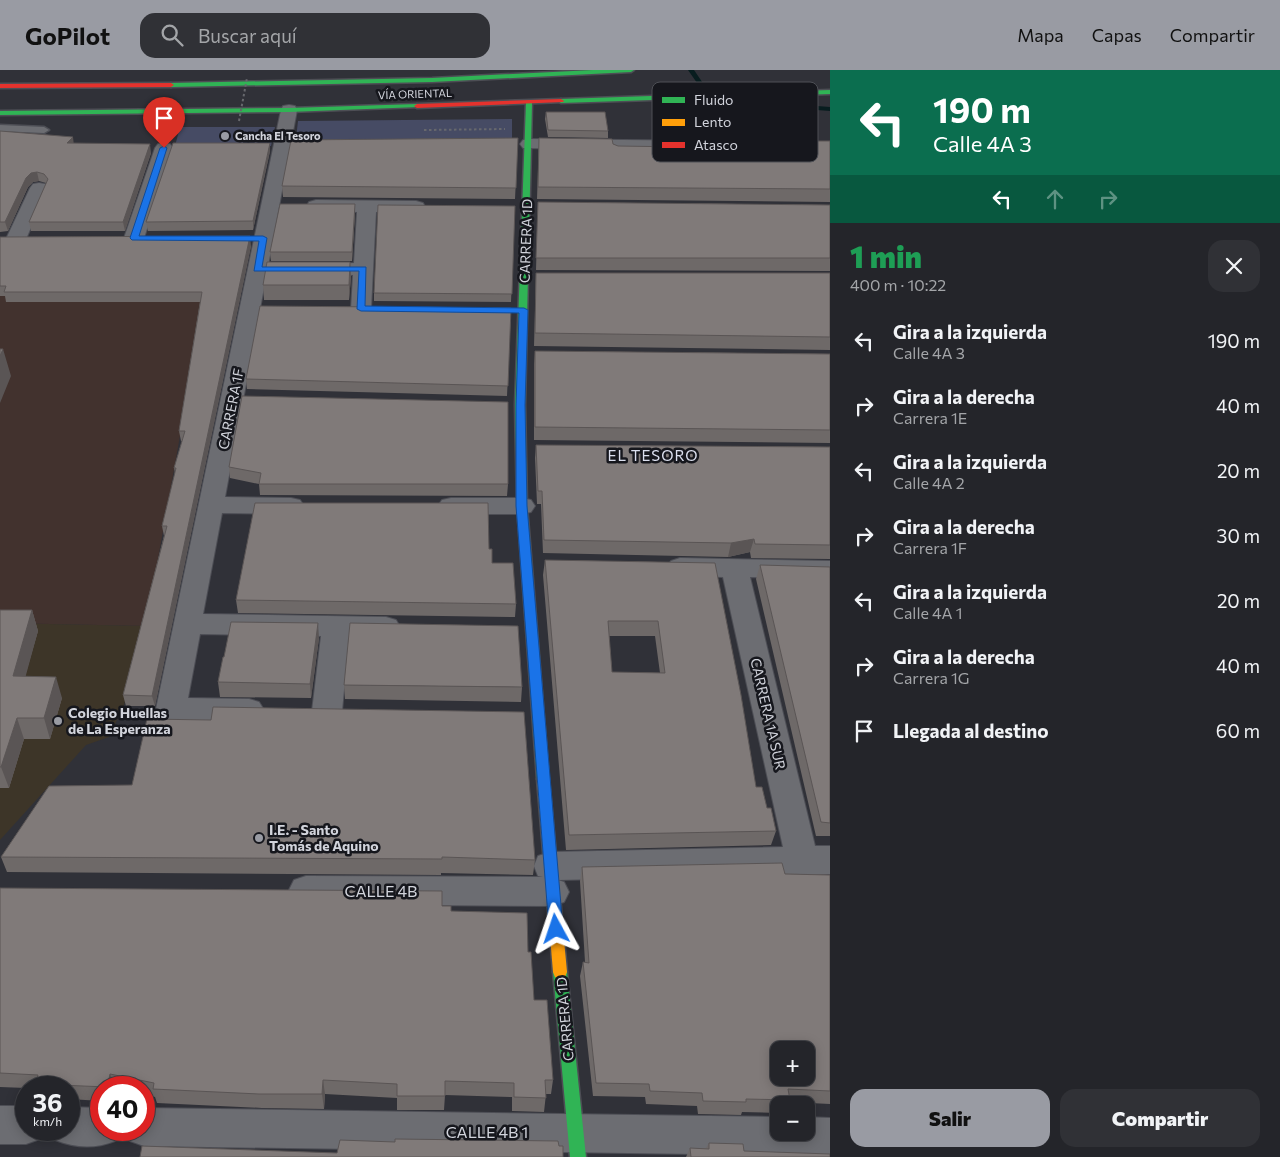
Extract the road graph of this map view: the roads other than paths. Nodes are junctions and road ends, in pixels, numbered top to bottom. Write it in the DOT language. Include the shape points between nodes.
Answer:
graph roads {
  1 [pos="631,70"];
  2 [pos="0,86"];
  3 [pos="652,98"];
  4 [pos="529,103"];
  5 [pos="289,110"];
  6 [pos="0,113"];
  7 [pos="0,128"];
  8 [pos="44,130"];
  9 [pos="529,144"];
  10 [pos="652,145"];
  11 [pos="164,148"];
  12 [pos="39,188"];
  13 [pos="286,206"];
  14 [pos="367,206"];
  15 [pos="433,207"];
  16 [pos="509,207"];
  17 [pos="528,207"];
  18 [pos="547,207"];
  19 [pos="115,238"];
  20 [pos="134,238"];
  21 [pos="154,238"];
  22 [pos="8,239"];
  23 [pos="36,239"];
  24 [pos="276,269"];
  25 [pos="364,269"];
  26 [pos="361,309"];
  27 [pos="212,505"];
  28 [pos="312,506"];
  29 [pos="432,506"];
  30 [pos="522,506"];
  31 [pos="655,566"];
  32 [pos="734,568"];
  33 [pos="830,570"];
  34 [pos="188,624"];
  35 [pos="336,626"];
  36 [pos="414,627"];
  37 [pos="502,628"];
  38 [pos="532,629"];
  39 [pos="327,711"];
  40 [pos="356,712"];
  41 [pos="509,714"];
  42 [pos="538,715"];
  43 [pos="816,860"];
  44 [pos="551,879"];
  45 [pos="276,890"];
  46 [pos="155,1128"];
  47 [pos="830,1137"];
  48 [pos="320,1144"];
  49 [pos="576,1145"];
  1 -- 2 [label="main road, VÍA ORIENTAL" via="432,80"];
  3 -- 4 [label="main road, VÍA ORIENTAL"];
  4 -- 5 [label="main road, VÍA ORIENTAL"];
  4 -- 9 [label="main road, CARRERA 1D"];
  5 -- 6 [label="main road, VÍA ORIENTAL"];
  5 -- 13 [label="street, CARRERA 1F"];
  7 -- 8 [label="lane"];
  9 -- 10 [label="street"];
  9 -- 17 [label="main road, CARRERA 1D"];
  11 -- 20 [label="street"];
  12 -- 22 [label="street"];
  13 -- 14 [label="street"];
  13 -- 24 [label="street, CARRERA 1F" via="254,238"];
  14 -- 15 [label="street"];
  14 -- 25 [label="street"];
  16 -- 17 [label="street"];
  17 -- 18 [label="street"];
  17 -- 30 [label="main road, CARRERA 1D" via="534,278 514,310 533,355 510,405 531,449"];
  19 -- 20 [label="street"];
  20 -- 21 [label="street"];
  22 -- 23 [label="street"];
  24 -- 25 [label="street"];
  24 -- 27 [label="street, CARRERA 1F" via="259,308 242,399"];
  25 -- 26 [label="street"];
  27 -- 28 [label="street"];
  27 -- 34 [label="street, CARRERA 1F"];
  29 -- 30 [label="street"];
  30 -- 38 [label="main road, CARRERA 1D" via="536,564"];
  31 -- 32 [label="street"];
  32 -- 33 [label="street"];
  32 -- 43 [label="street, CARRERA 1A SUR"];
  34 -- 35 [label="street"];
  34 -- 39 [label="street, CARRERA 1F" via="171,709"];
  35 -- 36 [label="street"];
  35 -- 39 [label="street"];
  37 -- 38 [label="street"];
  38 -- 42 [label="main road, CARRERA 1D"];
  39 -- 40 [label="street"];
  41 -- 42 [label="street"];
  42 -- 44 [label="main road, CARRERA 1D"];
  43 -- 44 [label="street, CALLE 4B"];
  44 -- 45 [label="street, CALLE 4B"];
  44 -- 49 [label="main road, CARRERA 1D"];
  46 -- 48 [label="street, CALLE 4B 1"];
  47 -- 49 [label="street, CALLE 4B 1"];
  48 -- 49 [label="street, CALLE 4B 1"];
}
